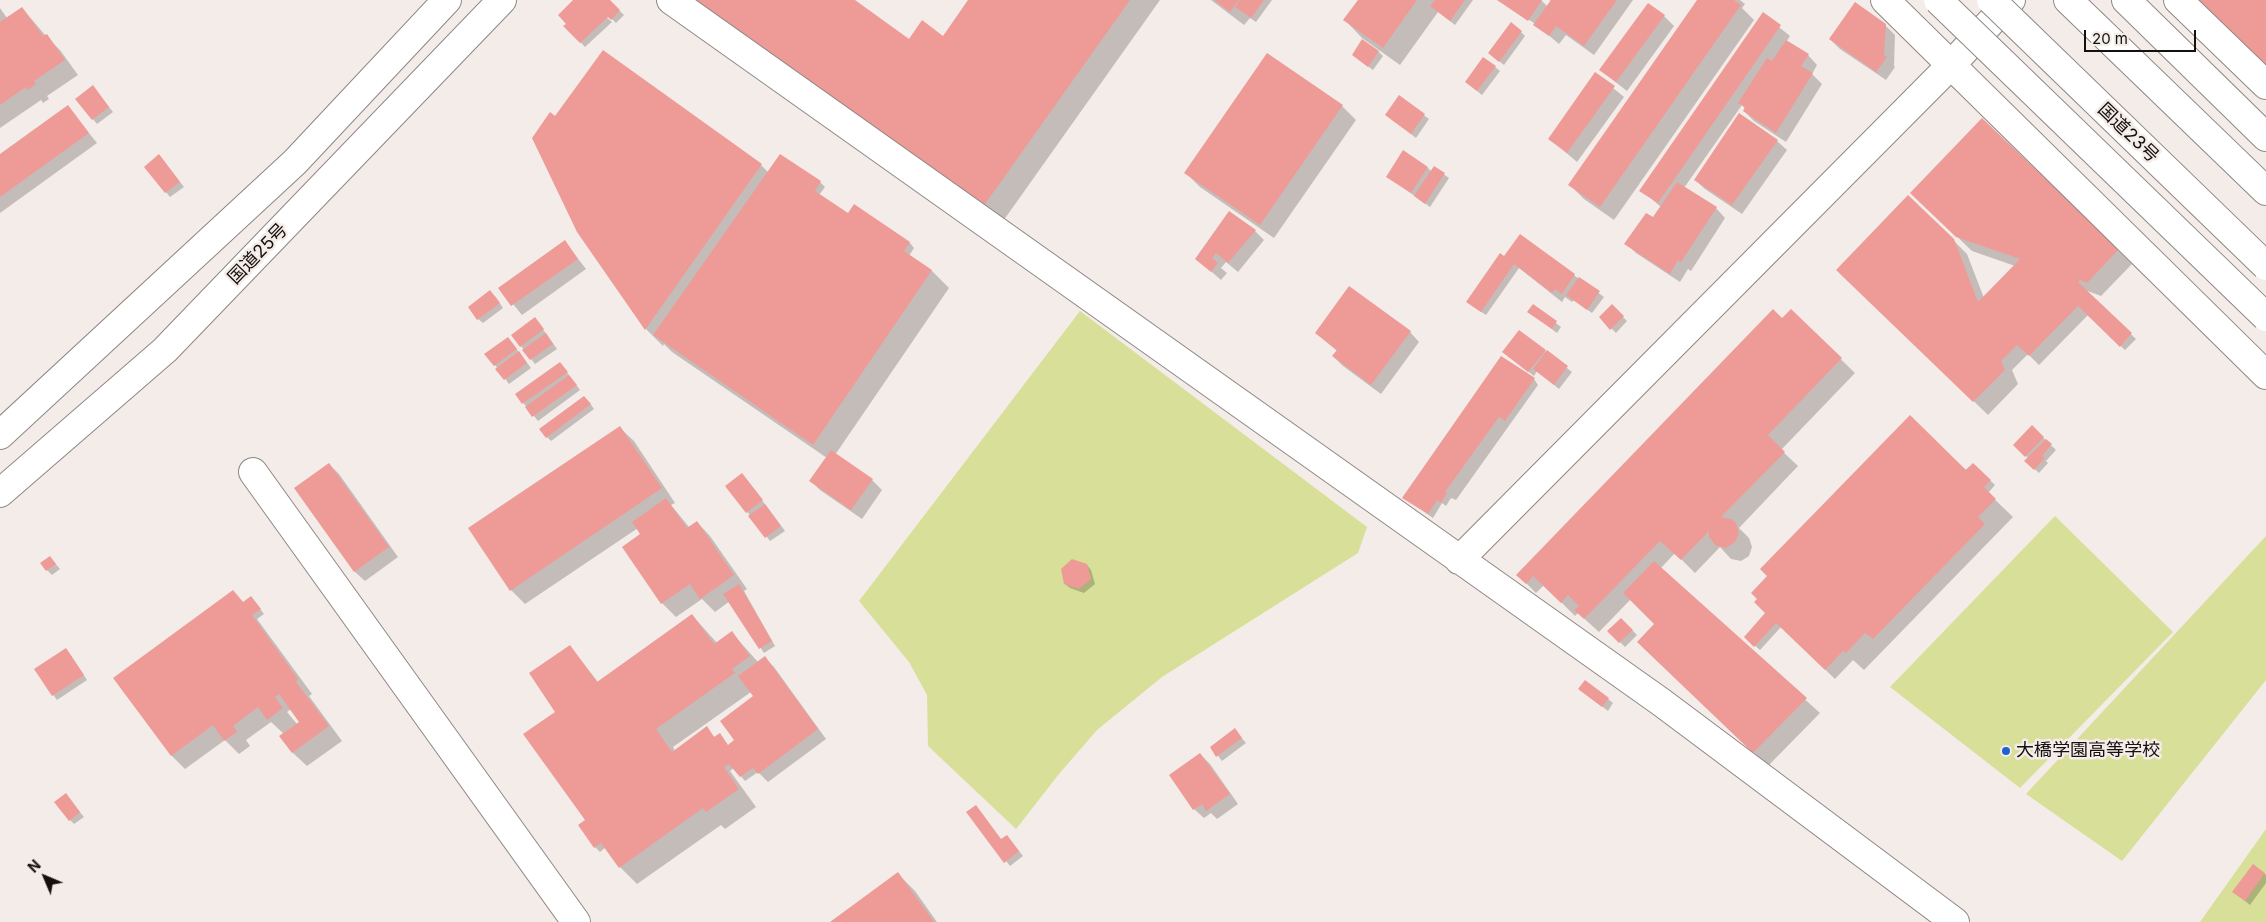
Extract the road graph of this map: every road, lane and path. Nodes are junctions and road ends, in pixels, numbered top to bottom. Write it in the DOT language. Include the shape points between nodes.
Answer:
graph roads {
  1 [pos="446,0"];
  2 [pos="502,0"];
  3 [pos="671,0"];
  4 [pos="1885,0"];
  5 [pos="1938,0"];
  6 [pos="1991,0"];
  7 [pos="2011,0"];
  8 [pos="2068,0"];
  9 [pos="2126,0"];
  10 [pos="2178,0"];
  11 [pos="1952,64"];
  12 [pos="2266,85"];
  13 [pos="2266,138"];
  14 [pos="2266,191"];
  15 [pos="2266,266"];
  16 [pos="2266,317"];
  17 [pos="2266,375"];
  18 [pos="0,435"];
  19 [pos="253,472"];
  20 [pos="0,493"];
  21 [pos="1459,560"];
  22 [pos="576,922"];
  23 [pos="1955,922"];
  1 -- 18 [label="main road" via="295,162"];
  2 -- 20 [label="main road, 国道25号" via="165,350"];
  3 -- 21 [label="main road"];
  4 -- 11 [label="main road"];
  5 -- 16 [label="main road, bridge"];
  6 -- 15 [label="main road, 国道23号, bridge"];
  7 -- 11 [label="main road"];
  8 -- 14 [label="main road"];
  9 -- 13 [label="main road"];
  10 -- 12 [label="main road"];
  11 -- 17 [label="main road"];
  11 -- 21 [label="main road"];
  19 -- 22 [label="main road"];
  21 -- 23 [label="main road" via="1661,702"];
}
